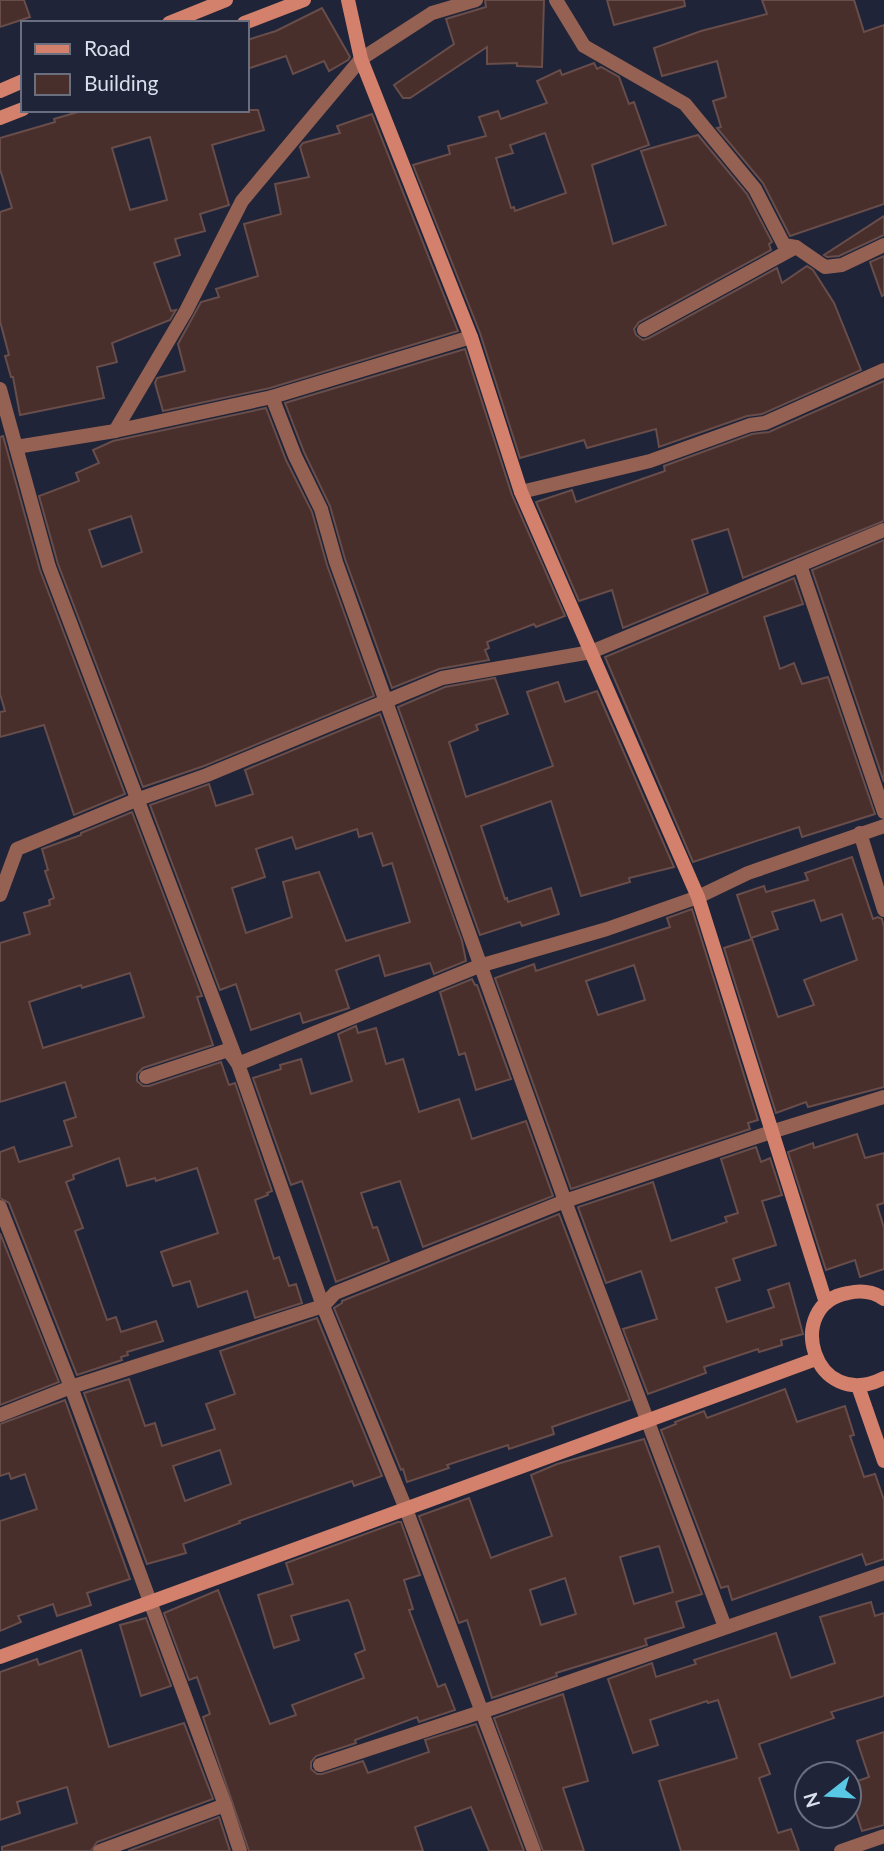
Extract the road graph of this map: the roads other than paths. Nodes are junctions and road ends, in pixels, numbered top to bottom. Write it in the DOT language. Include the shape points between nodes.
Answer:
graph roads {
  1 [pos="226,0"];
  2 [pos="304,0"];
  3 [pos="348,0"];
  4 [pos="476,0"];
  5 [pos="556,0"];
  6 [pos="174,21"];
  7 [pos="248,21"];
  8 [pos="361,59"];
  9 [pos="21,82"];
  10 [pos="0,91"];
  11 [pos="21,110"];
  12 [pos="0,118"];
  13 [pos="884,245"];
  14 [pos="796,247"];
  15 [pos="644,330"];
  16 [pos="471,337"];
  17 [pos="884,370"];
  18 [pos="0,389"];
  19 [pos="272,397"];
  20 [pos="2,406"];
  21 [pos="115,431"];
  22 [pos="16,447"];
  23 [pos="521,492"];
  24 [pos="884,530"];
  25 [pos="800,565"];
  26 [pos="591,652"];
  27 [pos="385,702"];
  28 [pos="136,800"];
  29 [pos="884,812"];
  30 [pos="884,826"];
  31 [pos="860,834"];
  32 [pos="0,895"];
  33 [pos="698,897"];
  34 [pos="884,909"];
  35 [pos="479,966"];
  36 [pos="238,1064"];
  37 [pos="146,1077"];
  38 [pos="884,1097"];
  39 [pos="771,1132"];
  40 [pos="565,1202"];
  41 [pos="0,1207"];
  42 [pos="884,1299"];
  43 [pos="827,1303"];
  44 [pos="323,1306"];
  45 [pos="816,1359"];
  46 [pos="884,1378"];
  47 [pos="858,1386"];
  48 [pos="71,1387"];
  49 [pos="0,1415"];
  50 [pos="648,1422"];
  51 [pos="884,1461"];
  52 [pos="406,1508"];
  53 [pos="884,1573"];
  54 [pos="152,1602"];
  55 [pos="725,1627"];
  56 [pos="0,1657"];
  57 [pos="483,1710"];
  58 [pos="320,1765"];
  59 [pos="225,1805"];
  60 [pos="884,1836"];
  61 [pos="100,1851"];
  62 [pos="240,1851"];
  63 [pos="534,1851"];
  64 [pos="841,1851"];
  1 -- 6 [label="main road"];
  2 -- 7 [label="main road"];
  3 -- 8 [label="main road"];
  4 -- 8 [label="street" via="432,13"];
  5 -- 14 [label="street" via="584,46 685,104 755,189 784,244"];
  8 -- 16 [label="main road"];
  8 -- 21 [label="street" via="242,201 186,311"];
  9 -- 10 [label="main road"];
  11 -- 12 [label="main road"];
  13 -- 14 [label="street" via="842,265 825,267"];
  14 -- 15 [label="street"];
  16 -- 19 [label="street"];
  16 -- 23 [label="main road"];
  17 -- 23 [label="street" via="765,423 650,461"];
  18 -- 20 [label="street"];
  19 -- 21 [label="street"];
  19 -- 27 [label="street" via="321,509"];
  20 -- 22 [label="street"];
  21 -- 22 [label="street"];
  22 -- 28 [label="street" via="49,567"];
  23 -- 26 [label="main road"];
  24 -- 25 [label="street"];
  25 -- 26 [label="street"];
  25 -- 29 [label="street"];
  26 -- 27 [label="street" via="443,678"];
  26 -- 33 [label="main road"];
  27 -- 28 [label="street"];
  27 -- 35 [label="street"];
  28 -- 32 [label="street" via="17,849"];
  28 -- 36 [label="street"];
  30 -- 31 [label="street"];
  31 -- 33 [label="street" via="748,873"];
  31 -- 34 [label="street"];
  33 -- 35 [label="street"];
  33 -- 39 [label="main road"];
  35 -- 36 [label="street"];
  35 -- 40 [label="street"];
  36 -- 37 [label="street" via="228,1051"];
  36 -- 44 [label="street"];
  38 -- 39 [label="street"];
  39 -- 40 [label="street"];
  39 -- 43 [label="main road"];
  40 -- 44 [label="street" via="335,1293"];
  40 -- 50 [label="street"];
  41 -- 48 [label="street"];
  42 -- 43 [label="main road" via="860,1290 842,1293"];
  43 -- 45 [label="main road" via="812,1329"];
  44 -- 48 [label="street"];
  44 -- 52 [label="street"];
  45 -- 47 [label="main road" via="826,1373"];
  45 -- 50 [label="main road"];
  46 -- 47 [label="main road"];
  47 -- 51 [label="main road"];
  48 -- 49 [label="street"];
  48 -- 54 [label="street"];
  50 -- 52 [label="main road"];
  50 -- 55 [label="street"];
  52 -- 54 [label="main road"];
  52 -- 57 [label="street"];
  53 -- 55 [label="street"];
  54 -- 56 [label="main road"];
  54 -- 59 [label="street"];
  55 -- 57 [label="street"];
  57 -- 58 [label="street"];
  57 -- 63 [label="street"];
  59 -- 61 [label="street"];
  59 -- 62 [label="street"];
  60 -- 64 [label="street"];
}
